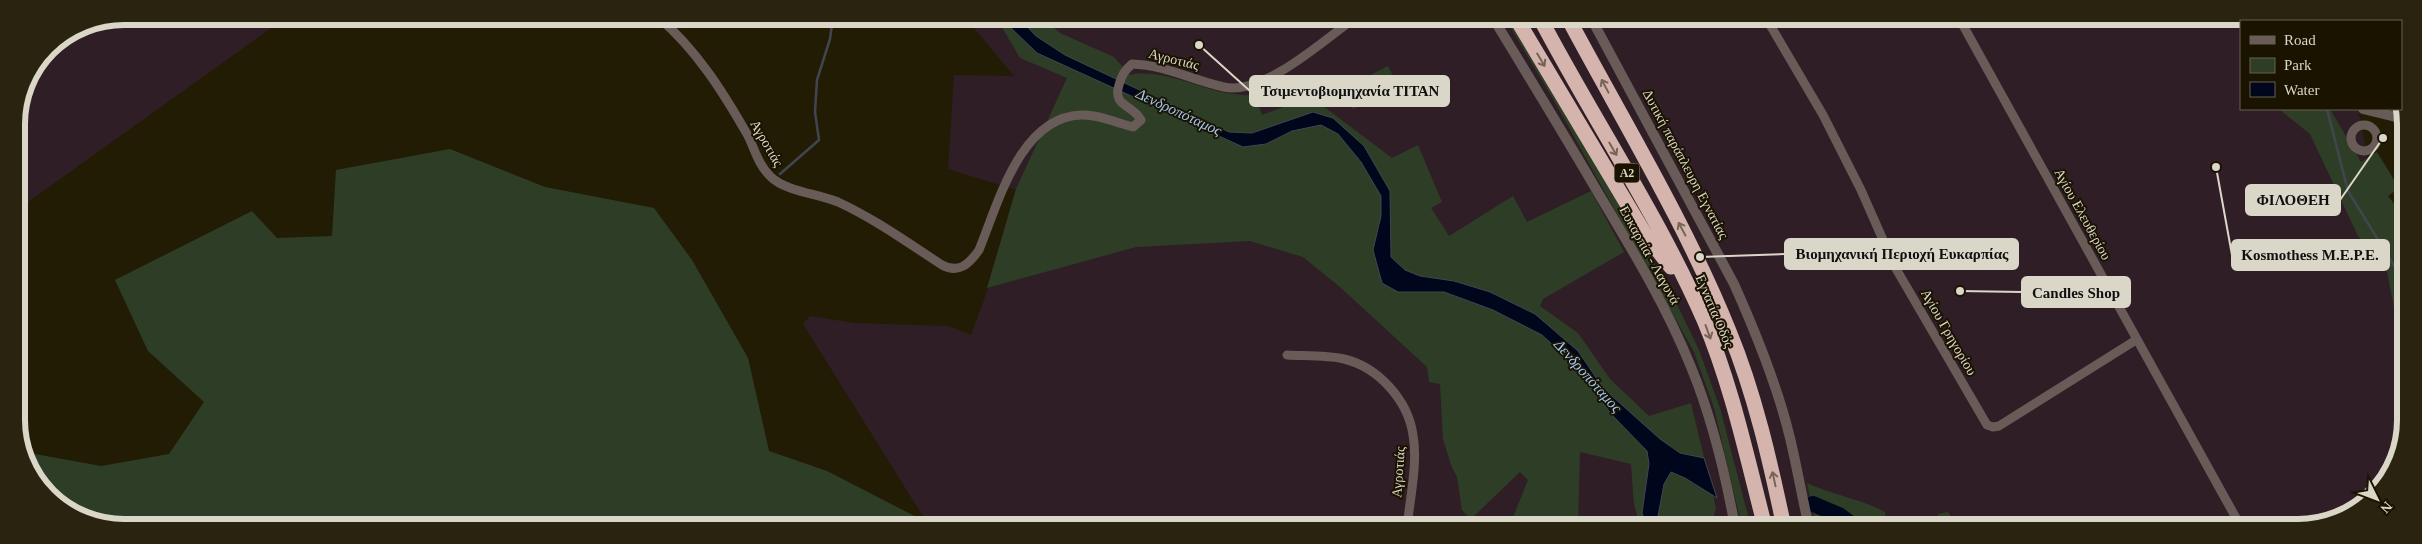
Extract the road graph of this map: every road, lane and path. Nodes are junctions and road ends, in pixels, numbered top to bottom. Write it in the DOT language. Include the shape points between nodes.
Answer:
graph roads {
  1 [pos="666,25"];
  2 [pos="1345,25"];
  3 [pos="1497,25"];
  4 [pos="1520,25"];
  5 [pos="1544,25"];
  6 [pos="1572,25"];
  7 [pos="1595,25"];
  8 [pos="1770,25"];
  9 [pos="1963,25"];
  10 [pos="2367,110"];
  11 [pos="2396,117"];
  12 [pos="2369,126"];
  13 [pos="1688,288"];
  14 [pos="2136,340"];
  15 [pos="1287,355"];
  16 [pos="1408,519"];
  17 [pos="1734,519"];
  18 [pos="1763,519"];
  19 [pos="1782,519"];
  20 [pos="1807,519"];
  21 [pos="2236,519"];
  1 -- 2 [label="street, Αγροτιάς" via="716,83 748,136 763,169 773,179 865,215 942,265 956,270 964,267 979,250 1020,155 1040,131 1067,116 1083,114 1132,127 1138,124 1141,120 1138,115 1120,102 1116,93 1123,72 1132,64 1171,70 1226,88 1242,88 1275,75"];
  3 -- 17 [label="street, Ευκαρπία - Λαγυνά" via="1666,311 1710,420"];
  4 -- 13 [label="highway, one-way" via="1645,234"];
  5 -- 13 [label="highway, Εγνατία Οδός / Α2, one-way" via="1660,230"];
  19 -- 6 [label="highway, Εγνατία Οδός / Α2, one-way" via="1763,433 1716,299"];
  7 -- 20 [label="street, Δυτική παράπλευρη Εγνατίας" via="1749,317 1790,437"];
  8 -- 14 [label="street, Αγίου Γρηγορίου" via="1823,116 1895,267 1988,425 1999,426"];
  9 -- 14 [label="street, Αγίου Ελευθερίου"];
  10 -- 11 [label="street"];
  10 -- 12 [label="street"];
  13 -- 18 [label="highway, Εγνατία Οδός / Α2, one-way" via="1728,386"];
  14 -- 21 [label="street, Αγίου Ελευθερίου"];
  15 -- 16 [label="street, Αγροτιάς" via="1343,359 1359,364 1382,379 1393,392 1413,434"];
}
